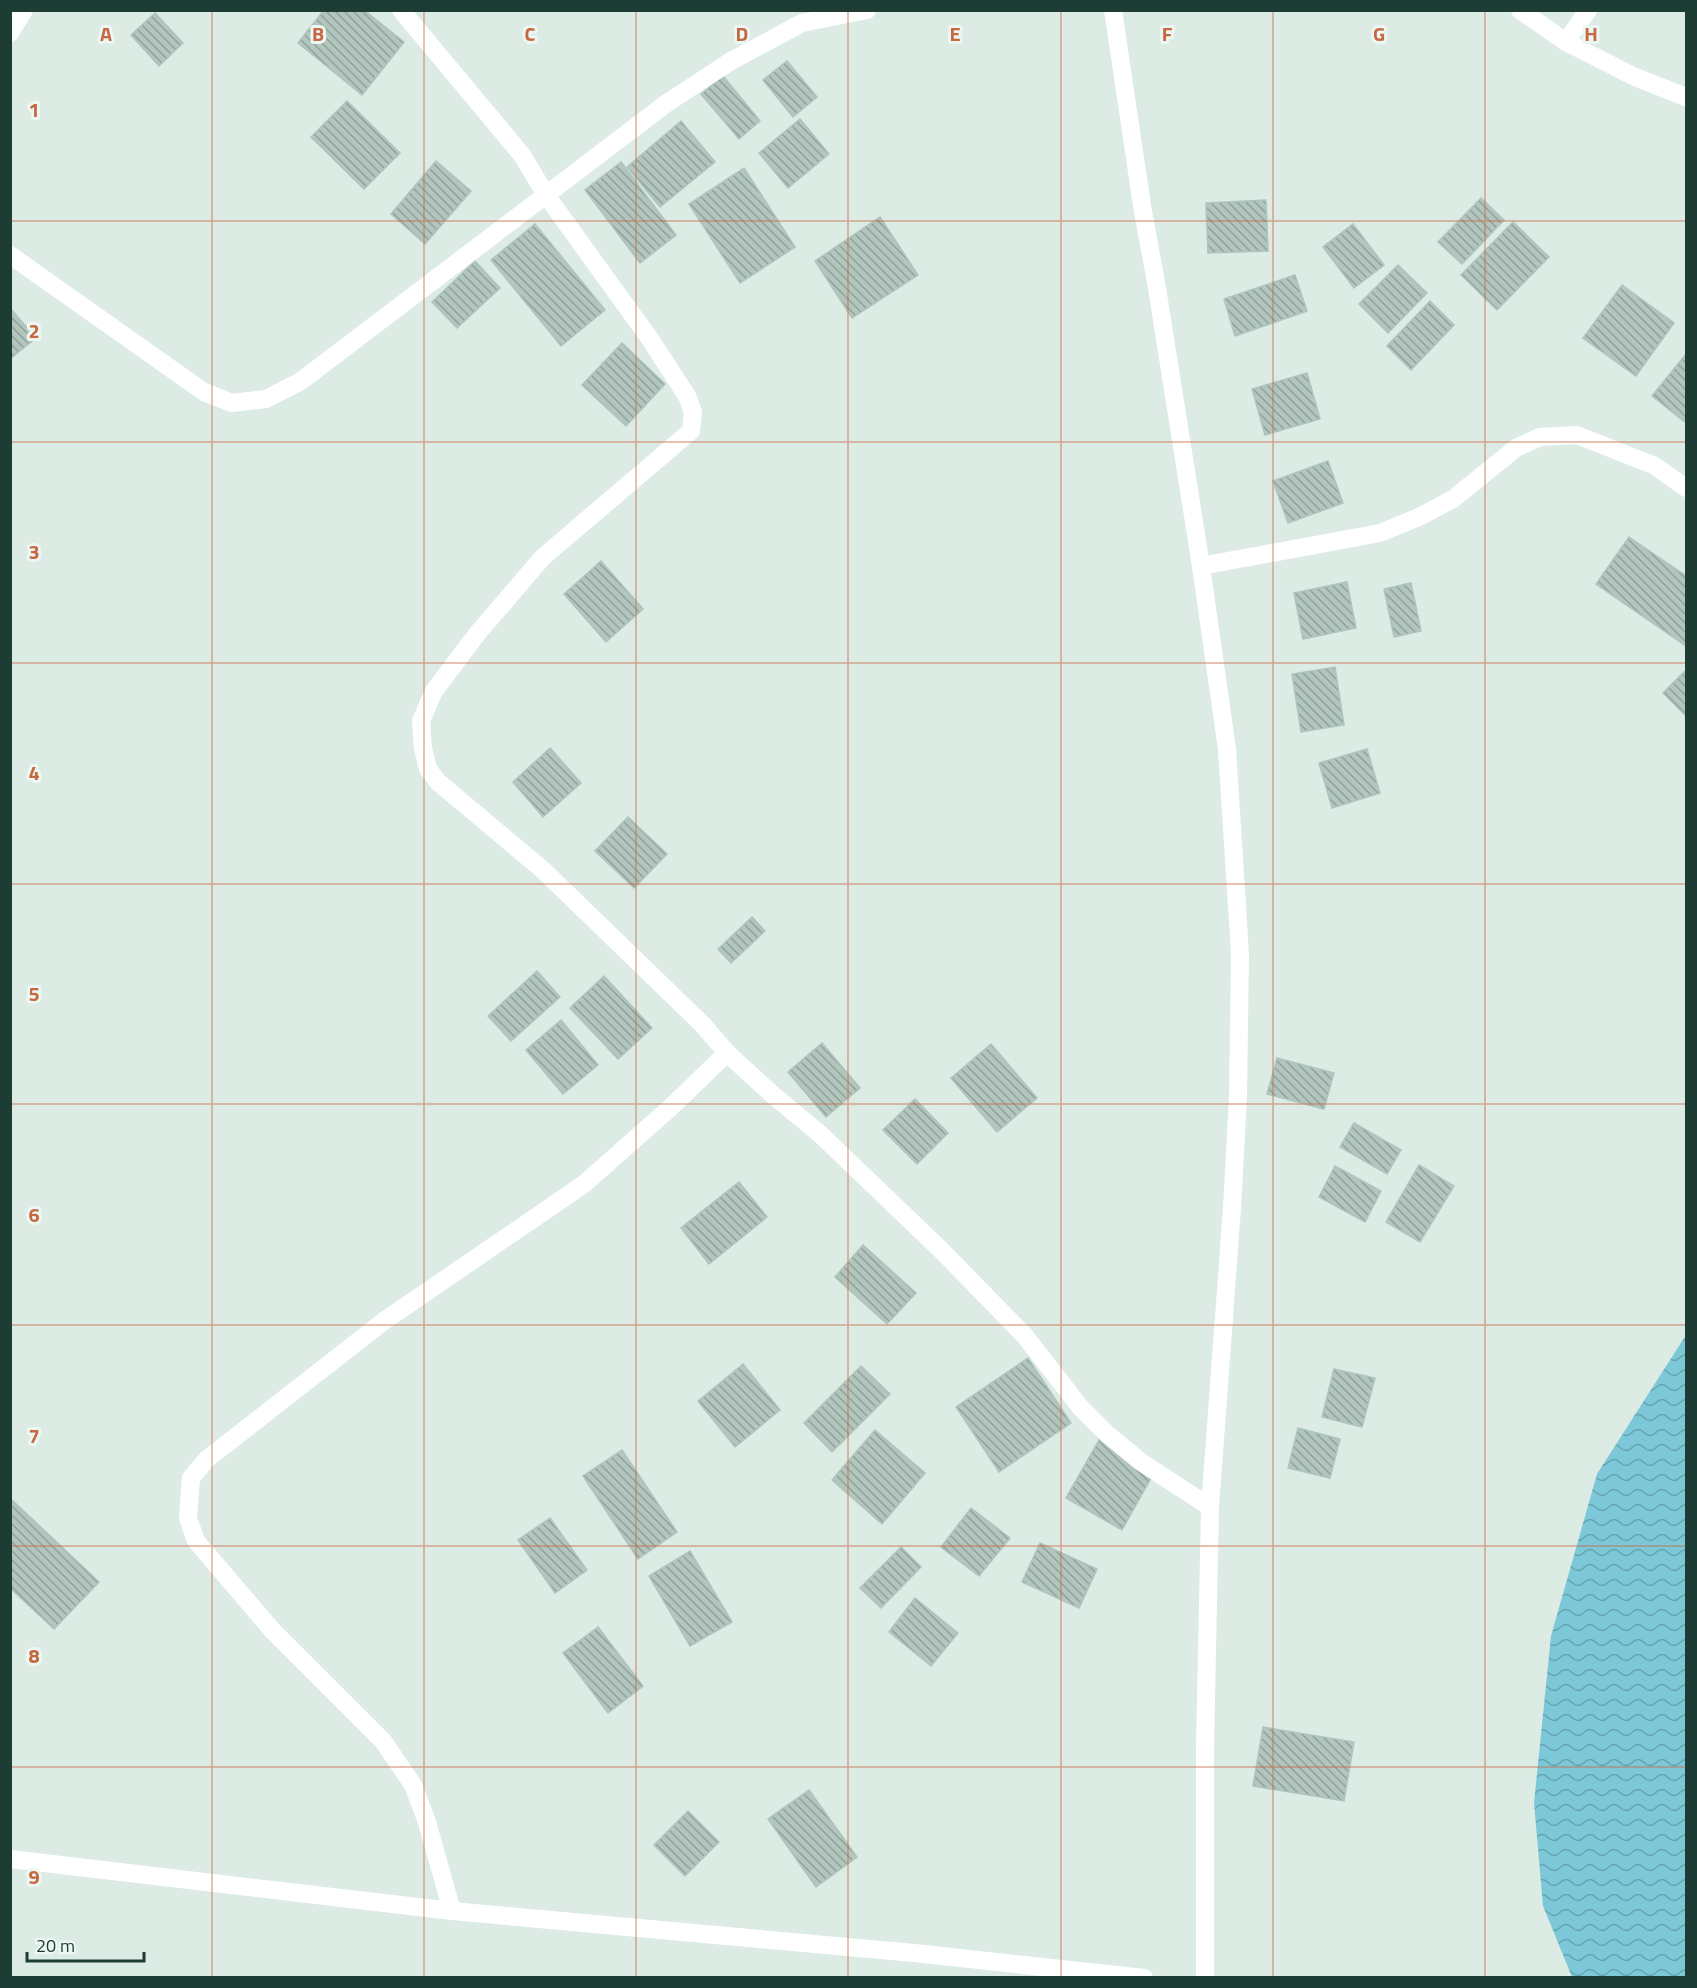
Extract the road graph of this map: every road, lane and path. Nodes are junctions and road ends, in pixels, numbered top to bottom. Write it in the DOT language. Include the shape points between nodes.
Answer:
graph roads {
  1 [pos="24,10"];
  2 [pos="401,10"];
  3 [pos="867,10"];
  4 [pos="1113,10"];
  5 [pos="1520,10"];
  6 [pos="1588,10"];
  7 [pos="10,33"];
  8 [pos="1566,42"];
  9 [pos="1686,97"];
  10 [pos="546,195"];
  11 [pos="10,255"];
  12 [pos="1686,488"];
  13 [pos="1201,566"];
  14 [pos="727,1053"];
  15 [pos="1210,1507"];
  16 [pos="10,1859"];
  17 [pos="452,1911"];
  18 [pos="1144,1977"];
  19 [pos="1205,1977"];
  1 -- 7 [label="street"];
  2 -- 10 [label="street" via="522,155"];
  3 -- 10 [label="street" via="802,23 731,61 667,103"];
  4 -- 13 [label="street"];
  5 -- 8 [label="street"];
  6 -- 8 [label="street"];
  8 -- 9 [label="street" via="1635,77"];
  10 -- 11 [label="street" via="301,381 266,399 232,404 204,392"];
  10 -- 14 [label="street" via="687,396 693,412 691,431 543,557 477,634 434,691 421,721 423,748 428,769 438,782 543,870"];
  12 -- 13 [label="street" via="1655,466 1577,435 1540,437 1516,448 1453,499 1380,533"];
  13 -- 15 [label="street" via="1227,749 1240,954 1232,1208"];
  14 -- 15 [label="street" via="820,1134 942,1251 1024,1335 1081,1408 1107,1434 1141,1462"];
  14 -- 17 [label="street" via="584,1184 384,1321 207,1459 191,1478 188,1518 196,1541 272,1630 383,1741 413,1785"];
  15 -- 19 [label="street"];
  16 -- 17 [label="street"];
  17 -- 18 [label="street"];
}
